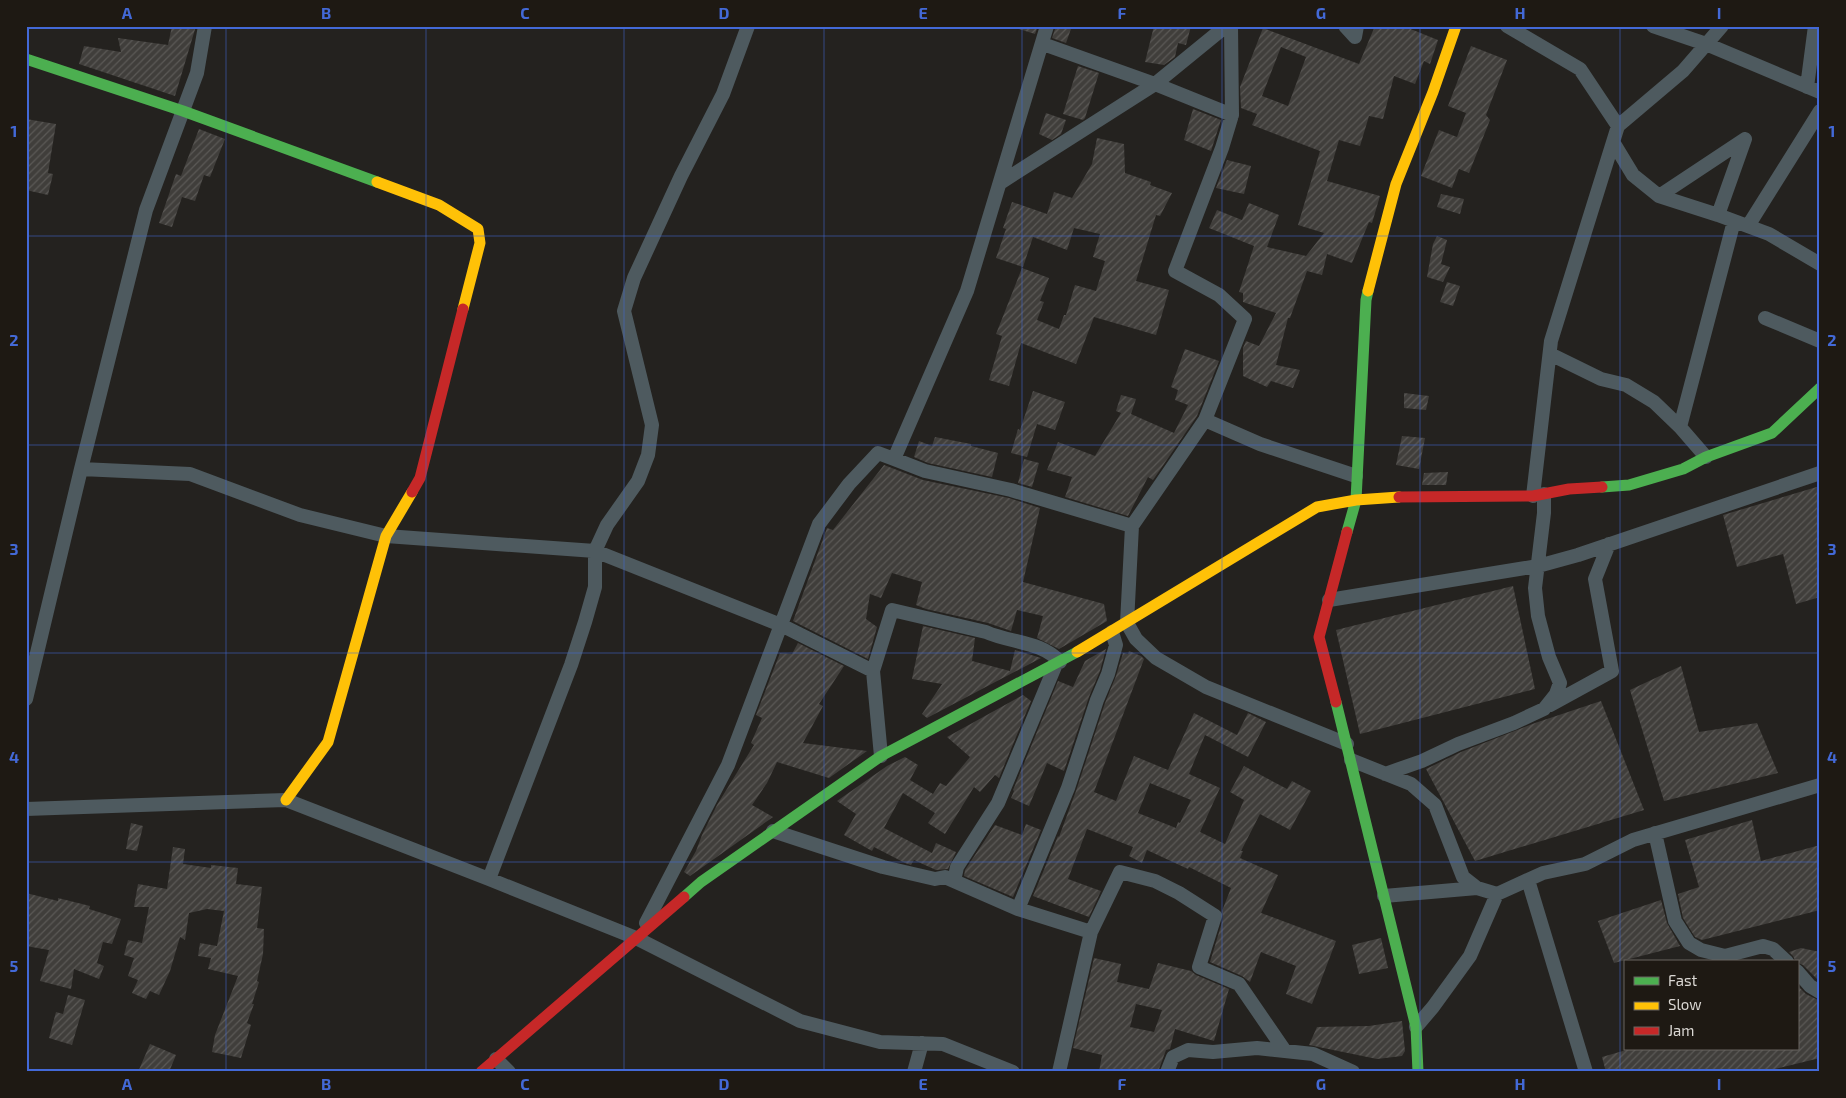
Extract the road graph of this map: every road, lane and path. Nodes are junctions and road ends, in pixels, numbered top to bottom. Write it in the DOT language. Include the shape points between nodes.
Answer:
graph roads {
  1 [pos="205,26"];
  2 [pos="748,26"];
  3 [pos="1047,26"];
  4 [pos="1226,26"];
  5 [pos="1231,26"];
  6 [pos="1345,26"];
  7 [pos="1357,26"];
  8 [pos="1456,26"];
  9 [pos="1507,26"];
  10 [pos="1654,26"];
  11 [pos="1722,26"];
  12 [pos="1815,26"];
  13 [pos="1043,44"];
  14 [pos="1706,44"];
  15 [pos="26,59"];
  16 [pos="1155,84"];
  17 [pos="1813,89"];
  18 [pos="183,111"];
  19 [pos="1820,111"];
  20 [pos="1232,115"];
  21 [pos="1618,126"];
  22 [pos="1613,142"];
  23 [pos="1000,183"];
  24 [pos="1659,196"];
  25 [pos="1718,215"];
  26 [pos="1734,221"];
  27 [pos="1748,226"];
  28 [pos="1820,264"];
  29 [pos="1765,318"];
  30 [pos="1820,341"];
  31 [pos="1550,354"];
  32 [pos="1817,396"];
  33 [pos="1205,420"];
  34 [pos="1680,427"];
  35 [pos="1706,458"];
  36 [pos="894,459"];
  37 [pos="81,469"];
  38 [pos="1820,473"];
  39 [pos="1356,476"];
  40 [pos="1539,495"];
  41 [pos="1356,500"];
  42 [pos="1132,526"];
  43 [pos="386,536"];
  44 [pos="1609,544"];
  45 [pos="595,551"];
  46 [pos="1538,566"];
  47 [pos="1329,600"];
  48 [pos="1127,623"];
  49 [pos="781,625"];
  50 [pos="1112,632"];
  51 [pos="1058,663"];
  52 [pos="873,671"];
  53 [pos="26,699"];
  54 [pos="1544,709"];
  55 [pos="1347,744"];
  56 [pos="881,756"];
  57 [pos="1351,760"];
  58 [pos="1385,774"];
  59 [pos="1820,785"];
  60 [pos="286,800"];
  61 [pos="26,809"];
  62 [pos="773,832"];
  63 [pos="1655,833"];
  64 [pos="489,878"];
  65 [pos="1528,880"];
  66 [pos="954,881"];
  67 [pos="1476,888"];
  68 [pos="1497,894"];
  69 [pos="1384,896"];
  70 [pos="1018,909"];
  71 [pos="1091,932"];
  72 [pos="636,938"];
  73 [pos="1786,960"];
  74 [pos="1798,972"];
  75 [pos="1820,992"];
  76 [pos="1416,1027"];
  77 [pos="922,1043"];
  78 [pos="1285,1051"];
  79 [pos="496,1059"];
  80 [pos="481,1072"];
  81 [pos="509,1072"];
  82 [pos="914,1072"];
  83 [pos="1013,1072"];
  84 [pos="1059,1072"];
  85 [pos="1167,1072"];
  86 [pos="1353,1072"];
  87 [pos="1418,1072"];
  88 [pos="1586,1072"];
  1 -- 18 [label="street" via="197,73"];
  2 -- 45 [label="street" via="723,94 634,278 624,311 652,425 648,454 638,481 607,525"];
  3 -- 13 [label="street"];
  4 -- 16 [label="street"];
  5 -- 20 [label="street"];
  6 -- 7 [label="street" via="1355,37"];
  8 -- 39 [label="street" via="1396,184 1366,300"];
  9 -- 21 [label="street" via="1580,68"];
  10 -- 14 [label="street"];
  11 -- 14 [label="street"];
  12 -- 17 [label="street"];
  13 -- 16 [label="street"];
  13 -- 23 [label="street"];
  14 -- 17 [label="street"];
  14 -- 21 [label="street" via="1682,71"];
  15 -- 18 [label="street"];
  16 -- 20 [label="street"];
  16 -- 23 [label="street"];
  18 -- 37 [label="street" via="146,210"];
  18 -- 43 [label="street" via="438,205 478,229 480,243 420,478"];
  19 -- 27 [label="street"];
  20 -- 33 [label="street" via="1175,271 1219,295 1244,319"];
  21 -- 22 [label="street"];
  22 -- 24 [label="street" via="1633,175"];
  22 -- 31 [label="street"];
  23 -- 36 [label="street" via="967,291"];
  24 -- 25 [label="street"];
  24 -- 25 [label="street" via="1745,139"];
  25 -- 26 [label="street"];
  26 -- 27 [label="street"];
  26 -- 34 [label="street"];
  27 -- 28 [label="street" via="1769,234"];
  29 -- 30 [label="street"];
  31 -- 34 [label="street" via="1601,379 1626,385 1654,402"];
  31 -- 40 [label="street"];
  32 -- 35 [label="street" via="1772,433"];
  33 -- 39 [label="street"];
  33 -- 42 [label="street"];
  34 -- 35 [label="street"];
  35 -- 40 [label="street" via="1683,469 1629,484"];
  36 -- 42 [label="street" via="925,471 1011,490"];
  36 -- 49 [label="street" via="878,453 848,484 819,524"];
  37 -- 43 [label="street" via="190,474 300,515"];
  37 -- 53 [label="street"];
  38 -- 44 [label="street"];
  39 -- 41 [label="street"];
  40 -- 41 [label="street" via="1402,496"];
  40 -- 46 [label="street" via="1544,513"];
  41 -- 47 [label="street"];
  41 -- 48 [label="street" via="1317,506"];
  42 -- 48 [label="street"];
  43 -- 45 [label="street"];
  43 -- 60 [label="street" via="328,742"];
  44 -- 46 [label="street"];
  44 -- 54 [label="street" via="1595,579 1612,671"];
  45 -- 49 [label="street"];
  45 -- 64 [label="street" via="595,587 582,631"];
  46 -- 47 [label="street"];
  46 -- 54 [label="street" via="1535,588 1538,616 1560,683"];
  47 -- 55 [label="street" via="1319,637"];
  48 -- 50 [label="street"];
  48 -- 55 [label="street" via="1136,639 1156,658 1206,687"];
  49 -- 52 [label="street"];
  49 -- 72 [label="street" via="728,765 651,916"];
  50 -- 51 [label="street"];
  50 -- 70 [label="street" via="1116,645 1108,674 1068,788"];
  51 -- 52 [label="street" via="1054,655 1045,650 892,610"];
  51 -- 56 [label="street"];
  51 -- 66 [label="street" via="998,802 957,867"];
  52 -- 56 [label="street"];
  54 -- 58 [label="street"];
  55 -- 57 [label="street"];
  56 -- 62 [label="street"];
  57 -- 58 [label="street"];
  57 -- 69 [label="street"];
  58 -- 67 [label="street" via="1411,784 1435,805 1463,877"];
  59 -- 63 [label="street"];
  60 -- 61 [label="street"];
  60 -- 64 [label="street"];
  62 -- 66 [label="street" via="883,866 935,879 945,876"];
  62 -- 72 [label="street" via="701,882"];
  63 -- 65 [label="street" via="1633,840 1585,864 1543,873"];
  63 -- 73 [label="street" via="1675,920 1689,943 1701,950 1725,956 1763,946 1773,949"];
  64 -- 72 [label="street"];
  65 -- 68 [label="street"];
  65 -- 88 [label="street"];
  66 -- 70 [label="street"];
  67 -- 68 [label="street"];
  67 -- 69 [label="street"];
  68 -- 76 [label="street" via="1470,956"];
  69 -- 76 [label="street"];
  70 -- 71 [label="street"];
  71 -- 78 [label="street" via="1120,872 1155,881 1179,893 1215,916 1199,967 1239,984"];
  71 -- 84 [label="street"];
  72 -- 77 [label="street" via="800,1021 880,1042"];
  72 -- 79 [label="street"];
  74 -- 75 [label="street"];
  76 -- 87 [label="street"];
  77 -- 82 [label="street"];
  77 -- 83 [label="street" via="943,1044"];
  78 -- 85 [label="street" via="1257,1048 1213,1052 1188,1050 1173,1057"];
  78 -- 86 [label="street" via="1313,1054"];
  79 -- 80 [label="street"];
  79 -- 81 [label="street"];
}
